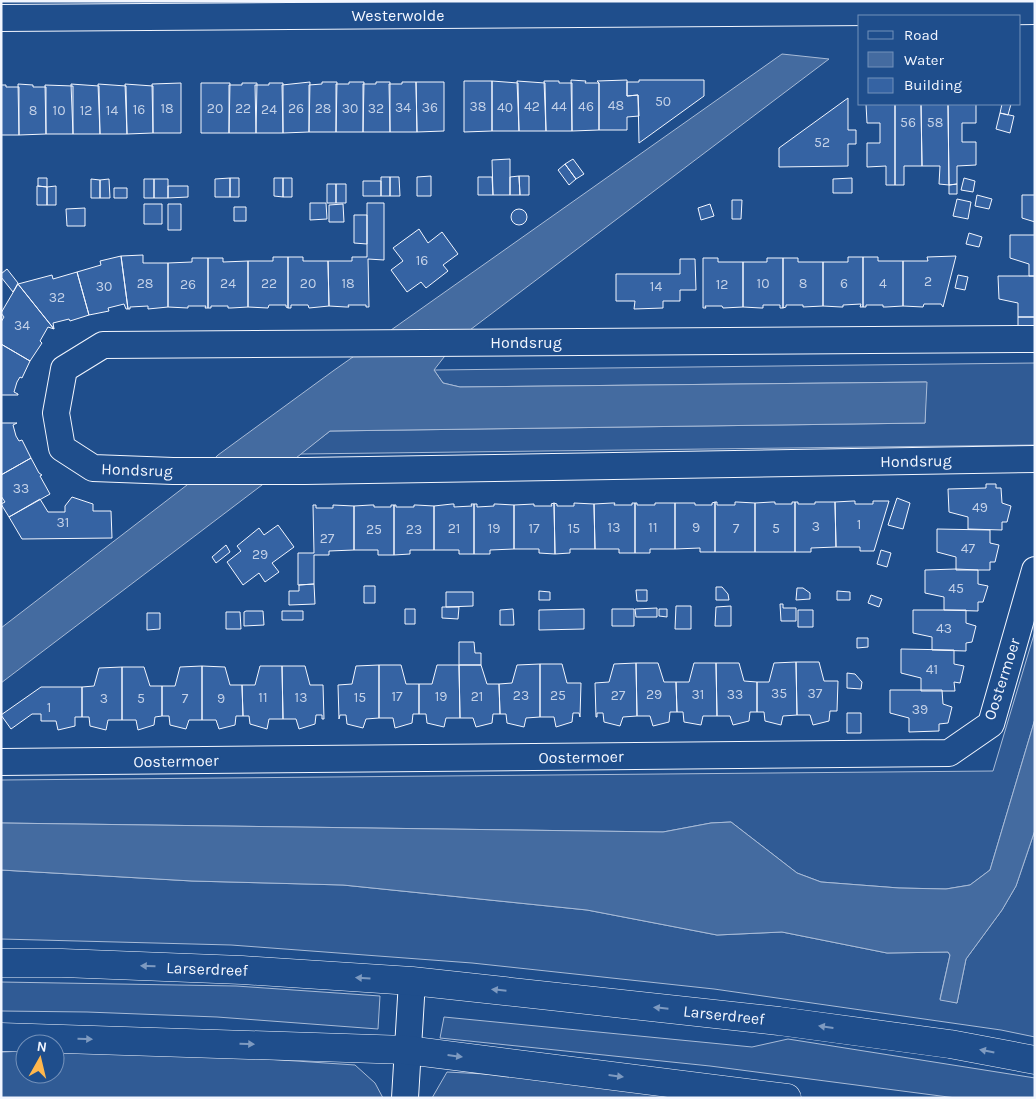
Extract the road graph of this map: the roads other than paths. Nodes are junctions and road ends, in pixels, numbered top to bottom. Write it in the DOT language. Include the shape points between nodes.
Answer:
graph roads {
  1 [pos="1035,11"];
  2 [pos="1,18"];
  3 [pos="1035,339"];
  4 [pos="1035,459"];
  5 [pos="1035,570"];
  6 [pos="1,762"];
  7 [pos="1,963"];
  8 [pos="412,980"];
  9 [pos="1,1037"];
  10 [pos="407,1050"];
  11 [pos="1035,1060"];
  12 [pos="735,1094"];
  13 [pos="405,1098"];
  14 [pos="787,1098"];
  1 -- 2 [label="street, Westerwolde"];
  3 -- 4 [label="street, Hondsrug" via="103,345 64,369 56,413 62,448 93,468 306,472"];
  5 -- 6 [label="street, Oostermoer" via="991,724 950,753"];
  8 -- 7 [label="main road, Larserdreef, one-way" via="242,970"];
  8 -- 10 [label="street"];
  11 -- 8 [label="main road, Larserdreef, one-way" via="950,1044 779,1021"];
  9 -- 10 [label="main road, one-way"];
  10 -- 12 [label="main road, one-way"];
  10 -- 13 [label="street"];
  12 -- 14 [label="main road"];
}
